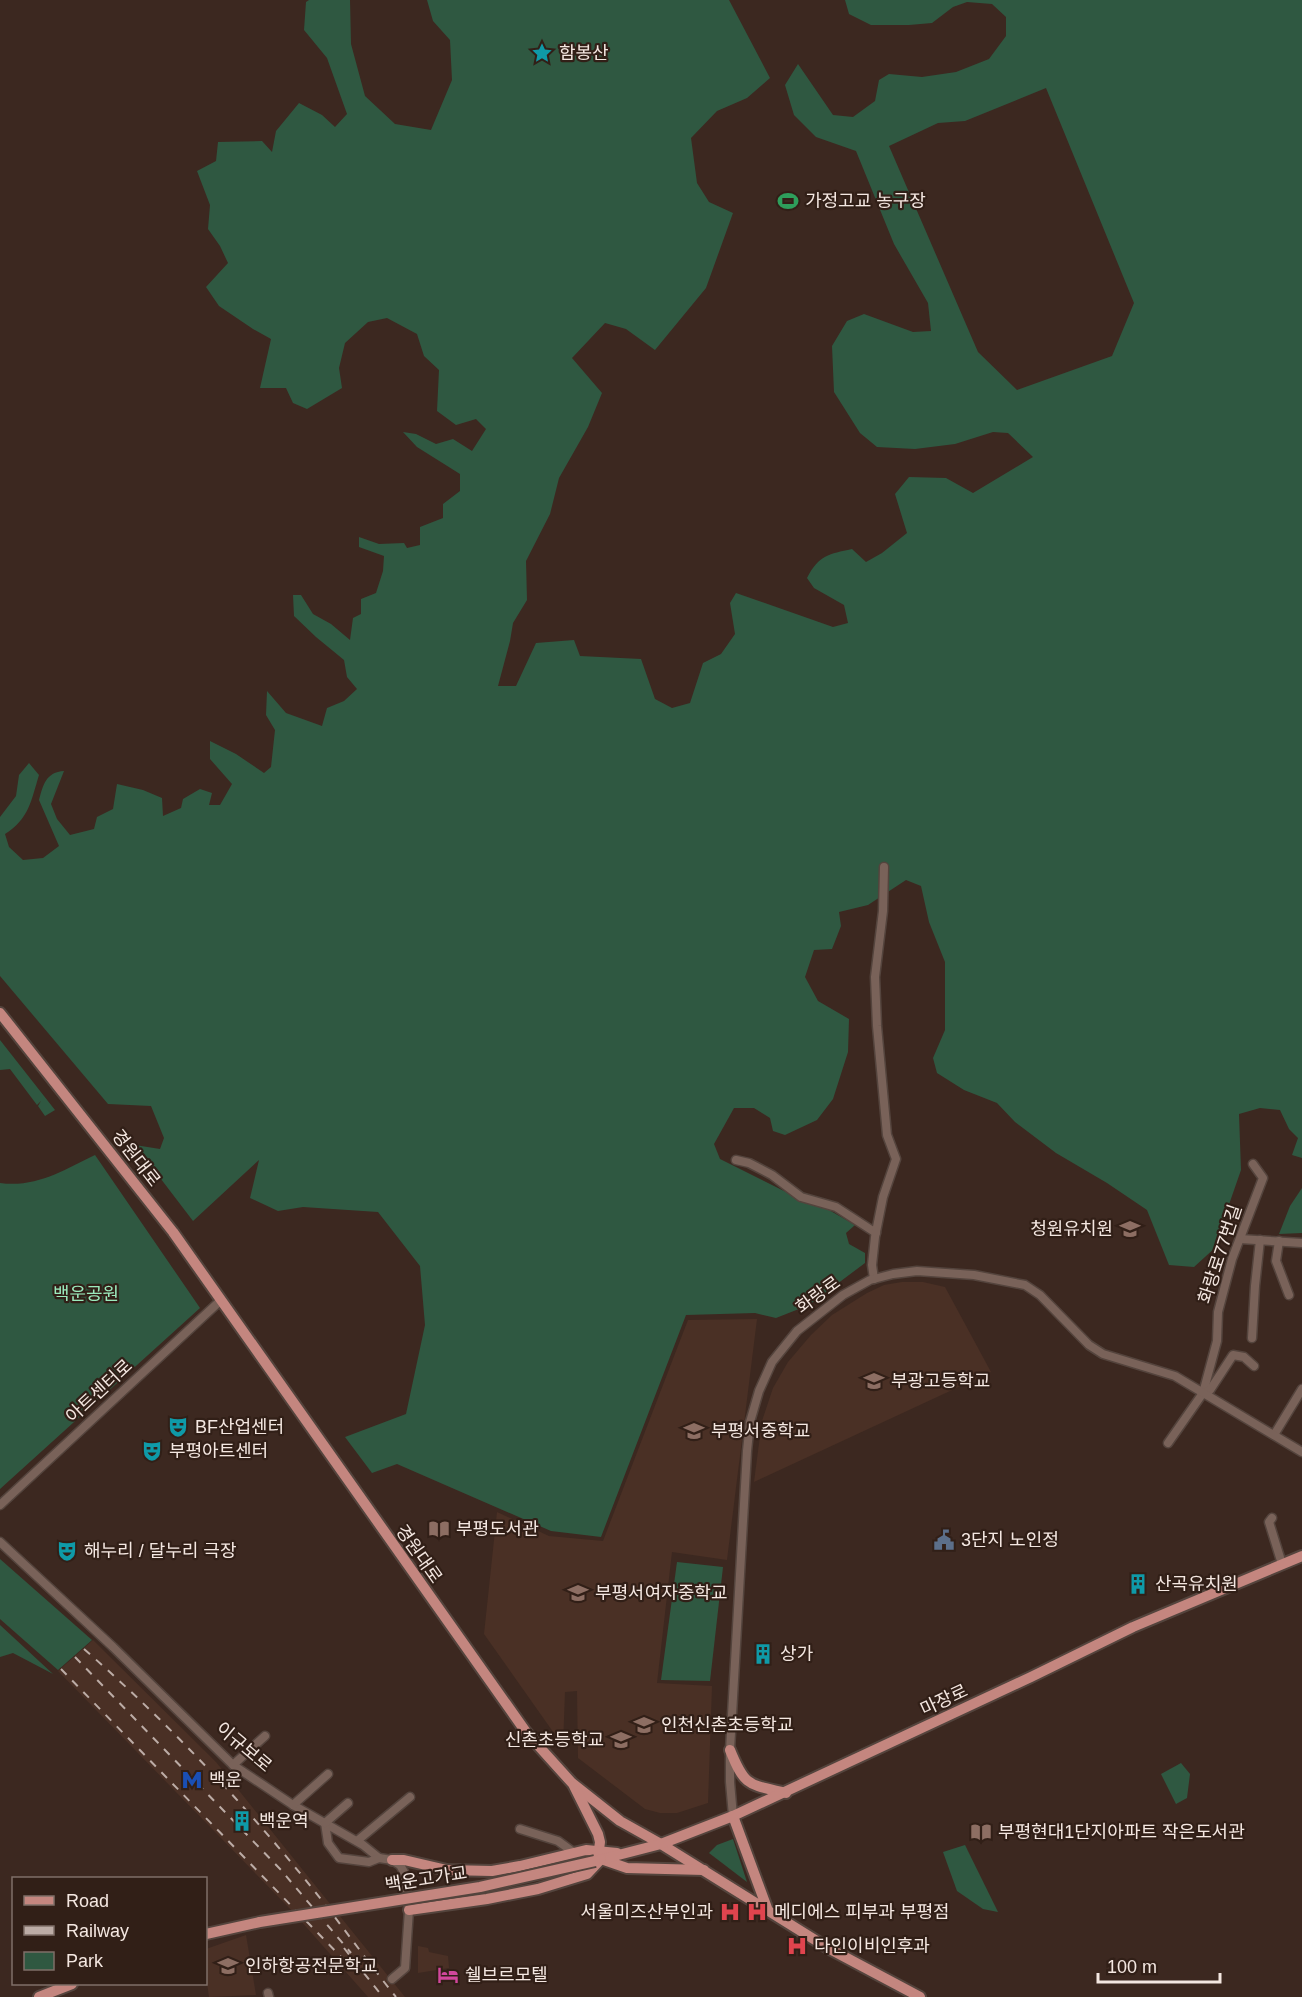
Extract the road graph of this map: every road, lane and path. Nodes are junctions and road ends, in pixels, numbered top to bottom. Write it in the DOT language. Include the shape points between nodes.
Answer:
graph roads {
  1 [pos="884,867"];
  2 [pos="0,1013"];
  3 [pos="736,1160"];
  4 [pos="1253,1164"];
  5 [pos="876,1233"];
  6 [pos="1240,1239"];
  7 [pos="1260,1240"];
  8 [pos="1279,1241"];
  9 [pos="1302,1243"];
  10 [pos="874,1279"];
  11 [pos="1289,1295"];
  12 [pos="220,1300"];
  13 [pos="1252,1338"];
  14 [pos="1254,1366"];
  15 [pos="1302,1389"];
  16 [pos="1203,1393"];
  17 [pos="1274,1435"];
  18 [pos="1168,1443"];
  19 [pos="1302,1452"];
  20 [pos="0,1505"];
  21 [pos="1272,1518"];
  22 [pos="0,1542"];
  23 [pos="1302,1556"];
  24 [pos="1282,1564"];
  25 [pos="265,1736"];
  26 [pos="730,1750"];
  27 [pos="233,1765"];
  28 [pos="328,1774"];
  29 [pos="572,1783"];
  30 [pos="786,1793"];
  31 [pos="410,1797"];
  32 [pos="348,1803"];
  33 [pos="293,1805"];
  34 [pos="733,1816"];
  35 [pos="325,1823"];
  36 [pos="520,1829"];
  37 [pos="357,1841"];
  38 [pos="661,1844"];
  39 [pos="586,1850"];
  40 [pos="573,1852"];
  41 [pos="599,1857"];
  42 [pos="379,1858"];
  43 [pos="392,1860"];
  44 [pos="705,1870"];
  45 [pos="767,1908"];
  46 [pos="409,1910"];
  47 [pos="207,1934"];
  48 [pos="392,1978"];
  49 [pos="67,1985"];
  50 [pos="39,1997"];
  51 [pos="920,1997"];
  1 -- 5 [label="street" via="876,1006 886,1135 896,1160"];
  2 -- 12 [label="main road, 경원대로" via="173,1232"];
  3 -- 5 [label="street" via="749,1162 772,1175 801,1197 836,1207"];
  4 -- 6 [label="street, 화랑로77번길" via="1263,1178"];
  5 -- 10 [label="street"];
  6 -- 7 [label="street"];
  6 -- 16 [label="street, 화랑로77번길" via="1218,1312 1217,1341"];
  7 -- 8 [label="street"];
  7 -- 13 [label="street"];
  8 -- 9 [label="street"];
  8 -- 11 [label="street" via="1276,1261"];
  10 -- 16 [label="street, 화랑로" via="917,1270 1025,1285 1103,1354 1175,1376"];
  10 -- 26 [label="street, 화랑로" via="843,1295 797,1331 772,1362 759,1391 747,1451"];
  12 -- 20 [label="street, 아트센터로"];
  12 -- 29 [label="main road, 경원대로" via="526,1732"];
  14 -- 16 [label="street" via="1244,1357 1233,1355 1210,1390"];
  15 -- 17 [label="street"];
  16 -- 17 [label="street, 화랑로"];
  16 -- 18 [label="street"];
  17 -- 19 [label="street, 화랑로"];
  21 -- 24 [label="street" via="1269,1522"];
  22 -- 27 [label="street, 이규보로"];
  23 -- 24 [label="main road, 마장로"];
  24 -- 30 [label="main road, 마장로" via="1133,1627"];
  25 -- 27 [label="street"];
  26 -- 30 [label="main road" via="740,1774 748,1782"];
  26 -- 34 [label="street, 화랑로"];
  27 -- 33 [label="street, 이규보로"];
  28 -- 33 [label="street"];
  29 -- 38 [label="main road, 경원대로" via="620,1821"];
  29 -- 39 [label="main road" via="591,1835"];
  29 -- 41 [label="main road" via="598,1834"];
  30 -- 34 [label="main road, 마장로"];
  31 -- 37 [label="street"];
  32 -- 35 [label="street"];
  33 -- 35 [label="street, 이규보로"];
  34 -- 38 [label="main road, 마장로"];
  34 -- 45 [label="main road"];
  35 -- 37 [label="street, 이규보로"];
  35 -- 42 [label="street" via="328,1843 339,1858 369,1862"];
  36 -- 40 [label="street" via="558,1840"];
  37 -- 42 [label="street, 이규보로"];
  38 -- 41 [label="main road, 마장로"];
  38 -- 44 [label="main road, 경원대로"];
  39 -- 40 [label="main road"];
  39 -- 41 [label="main road"];
  40 -- 43 [label="main road" via="492,1870 447,1870"];
  41 -- 44 [label="main road" via="627,1868"];
  41 -- 46 [label="main road" via="587,1874 538,1889"];
  41 -- 47 [label="main road, 백운고가교, bridge" via="480,1887"];
  42 -- 43 [label="street, 이규보로"];
  43 -- 46 [label="street" via="404,1872"];
  44 -- 45 [label="main road, 경원대로"];
  45 -- 51 [label="main road, 경원대로" via="828,1948"];
  46 -- 48 [label="street" via="405,1968"];
  49 -- 50 [label="main road"];
}
